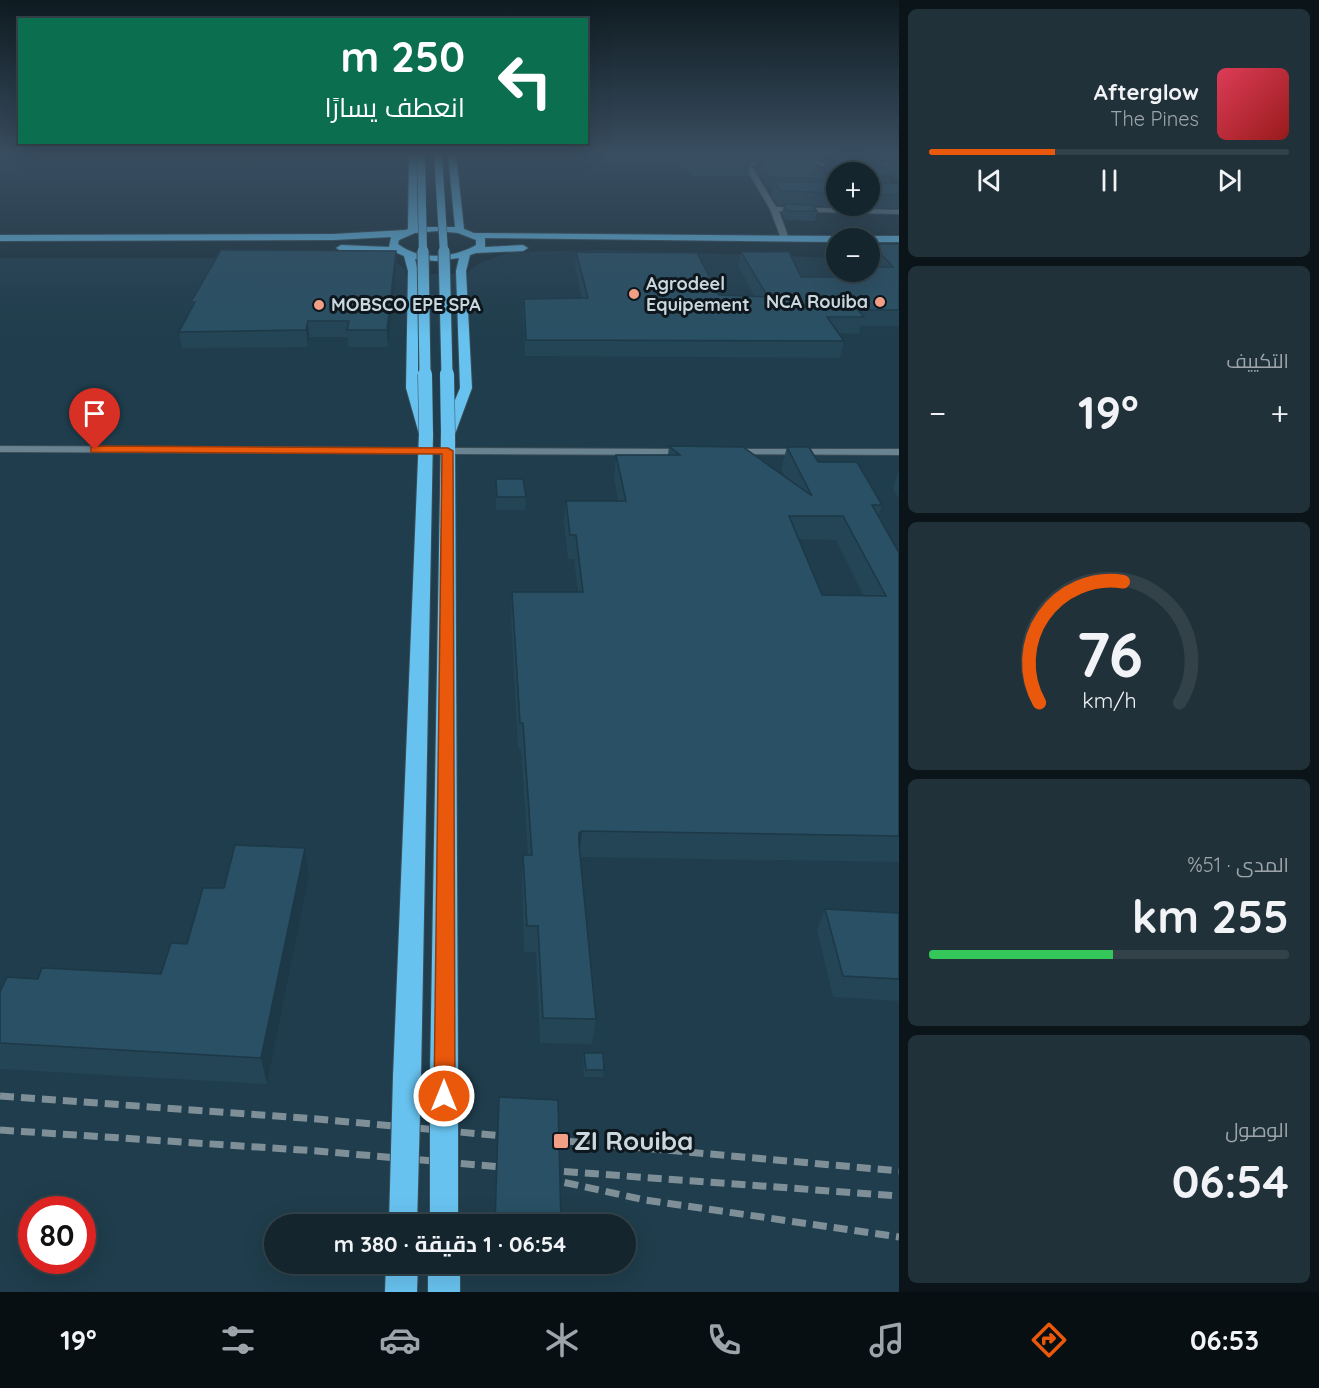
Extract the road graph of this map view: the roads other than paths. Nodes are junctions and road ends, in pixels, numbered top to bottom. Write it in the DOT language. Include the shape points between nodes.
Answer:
graph roads {
  1 [pos="410,215"];
  2 [pos="422,215"];
  3 [pos="443,215"];
  4 [pos="458,215"];
  5 [pos="776,215"];
  6 [pos="460,230"];
  7 [pos="409,232"];
  8 [pos="476,235"];
  9 [pos="0,238"];
  10 [pos="785,239"];
  11 [pos="826,239"];
  12 [pos="880,239"];
  13 [pos="899,239"];
  14 [pos="0,247"];
  15 [pos="597,247"];
  16 [pos="826,247"];
  17 [pos="880,247"];
  18 [pos="899,247"];
  19 [pos="534,248"];
  20 [pos="404,252"];
  21 [pos="471,252"];
  22 [pos="426,442"];
  23 [pos="448,442"];
  24 [pos="0,449"];
  25 [pos="697,452"];
  26 [pos="721,452"];
  27 [pos="899,452"];
  28 [pos="403,1214"];
  29 [pos="444,1214"];
  30 [pos="402,1274"];
  31 [pos="444,1274"];
  32 [pos="401,1292"];
  33 [pos="444,1292"];
  1 -- 7 [label="highway"];
  2 -- 22 [label="highway, bridge"];
  3 -- 23 [label="highway, bridge"];
  4 -- 6 [label="highway"];
  5 -- 10 [label="street"];
  6 -- 7 [label="highway"];
  6 -- 8 [label="highway"];
  7 -- 9 [label="highway" via="334,237"];
  7 -- 20 [label="highway" via="393,241"];
  8 -- 10 [label="highway"];
  8 -- 21 [label="highway" via="482,243"];
  10 -- 11 [label="highway"];
  12 -- 13 [label="highway"];
  14 -- 20 [label="highway" via="256,247"];
  15 -- 16 [label="highway"];
  17 -- 18 [label="highway"];
  19 -- 21 [label="highway"];
  20 -- 21 [label="highway" via="431,258"];
  20 -- 22 [label="highway" via="413,262 412,388"];
  21 -- 23 [label="highway" via="461,271 466,388"];
  22 -- 23 [label="street"];
  22 -- 24 [label="street"];
  22 -- 28 [label="highway, bridge"];
  23 -- 25 [label="street"];
  23 -- 29 [label="highway, bridge"];
  26 -- 27 [label="street"];
  30 -- 32 [label="highway"];
  31 -- 33 [label="highway"];
}
